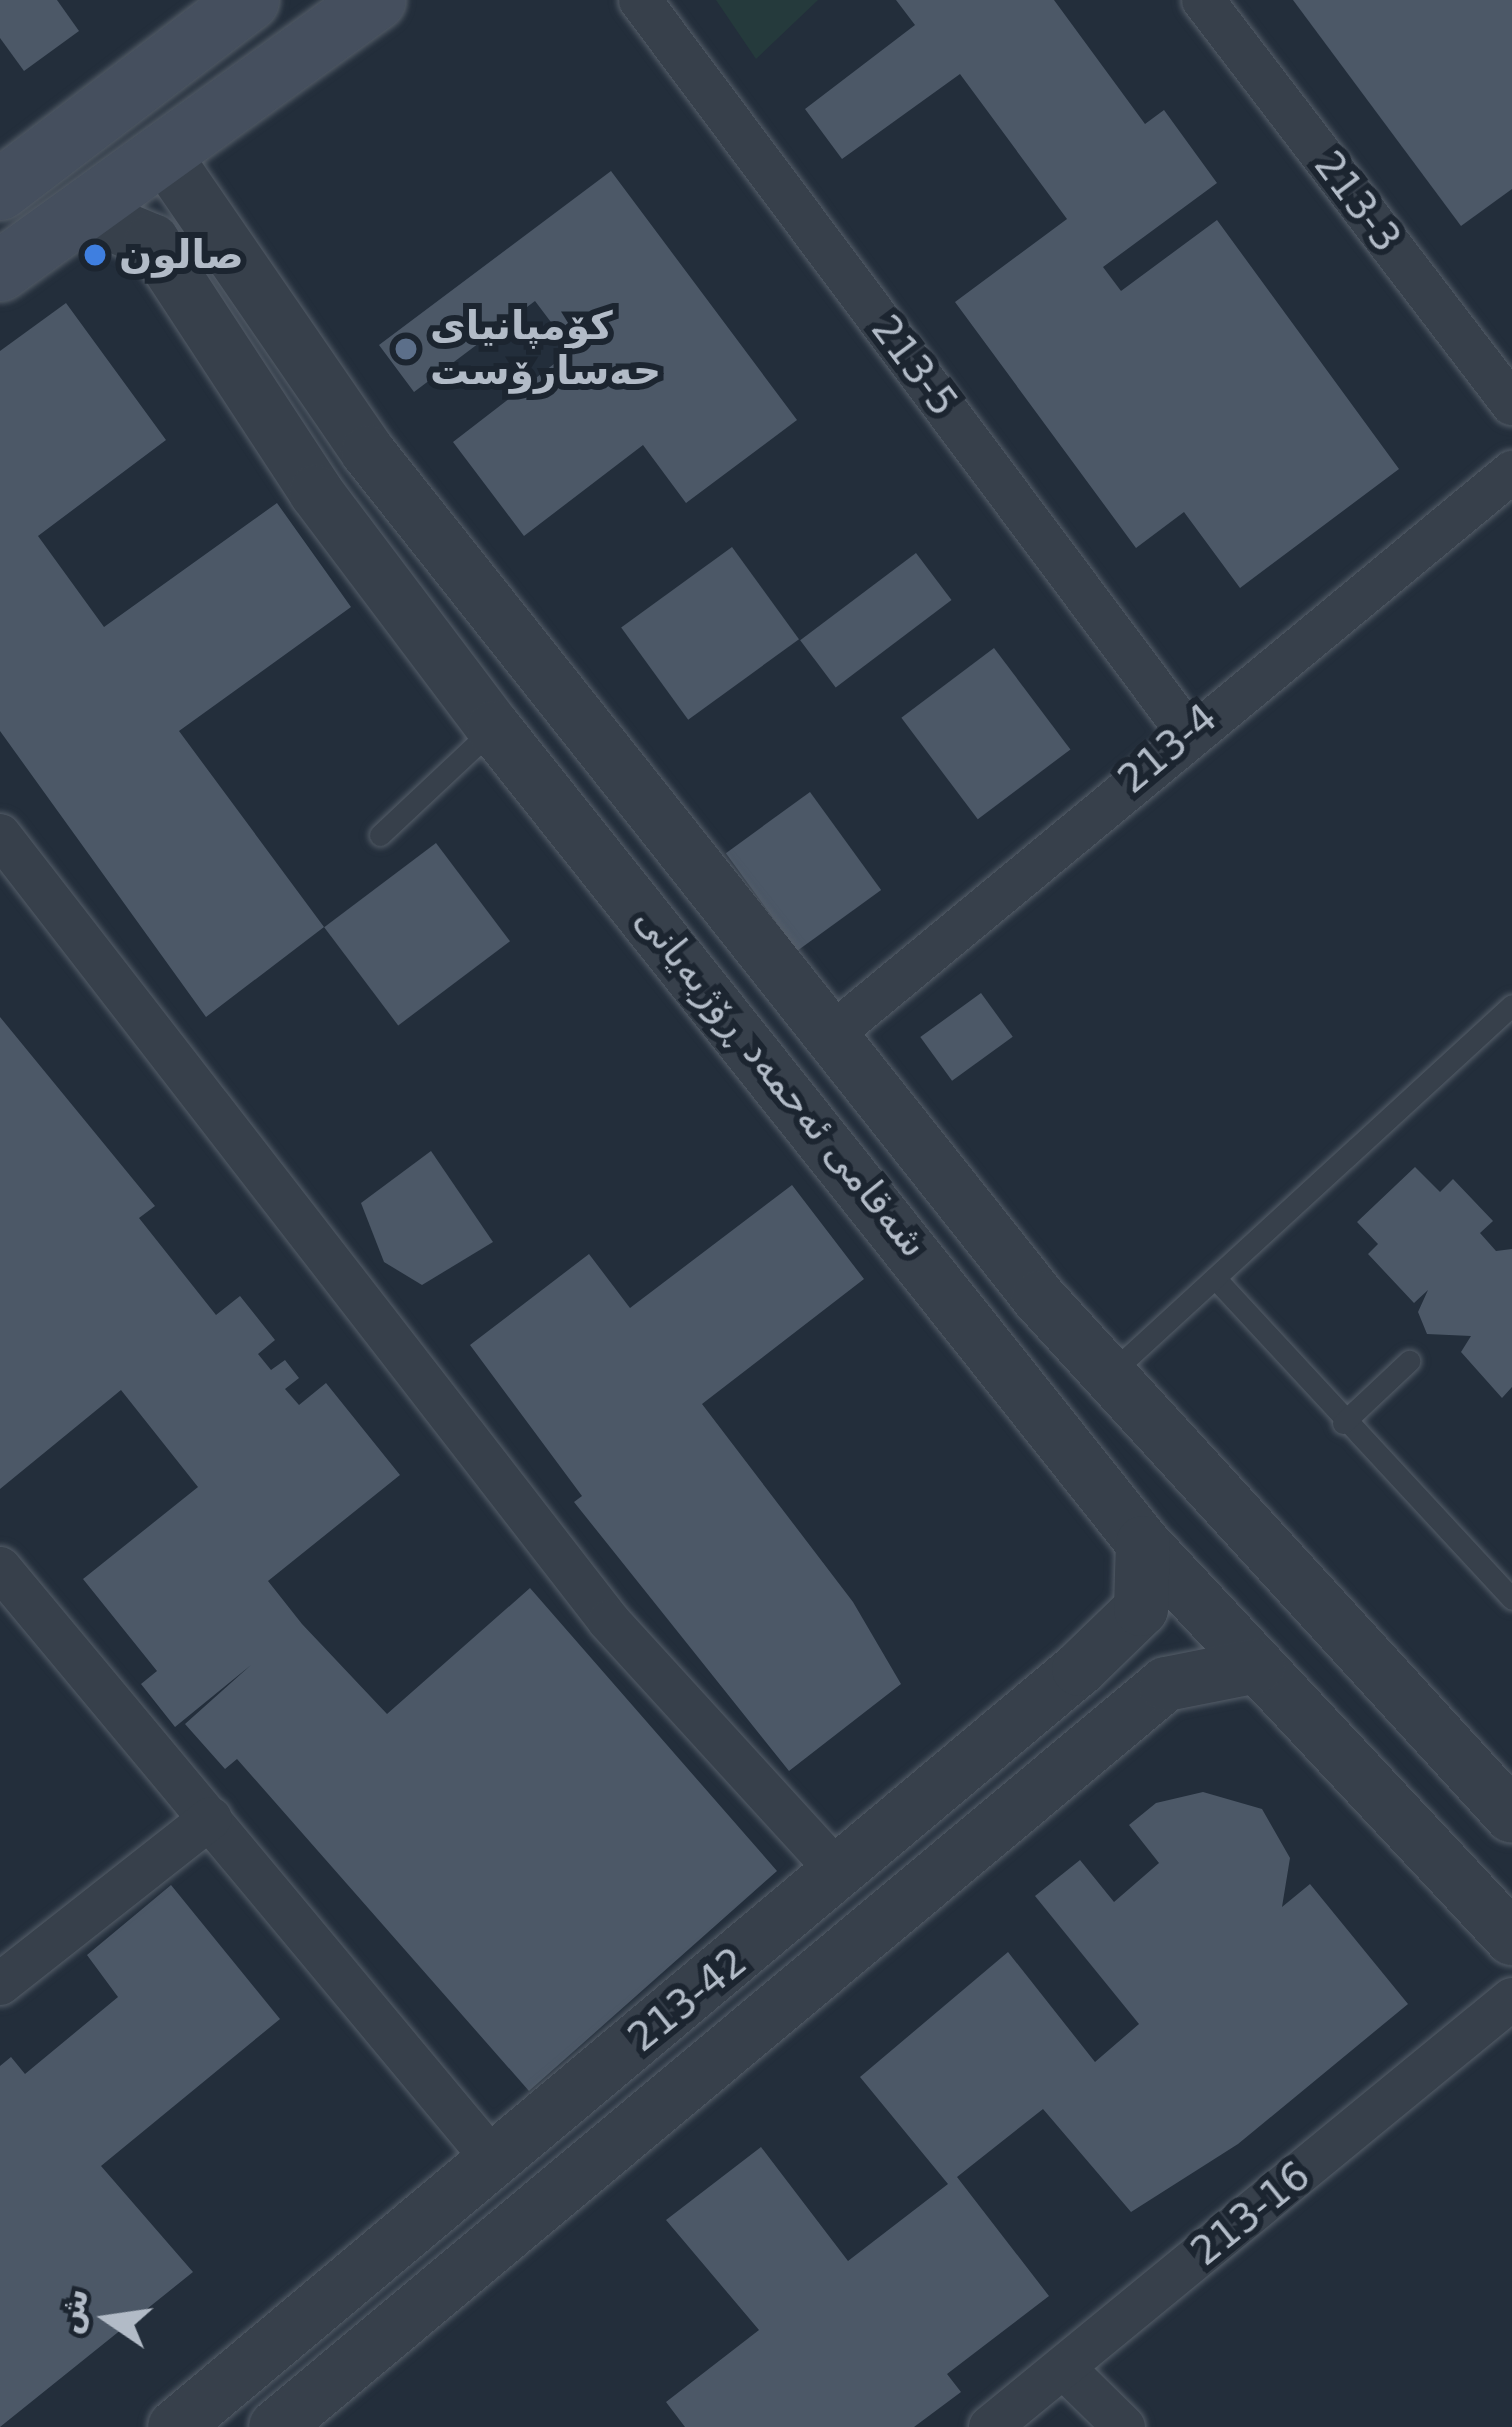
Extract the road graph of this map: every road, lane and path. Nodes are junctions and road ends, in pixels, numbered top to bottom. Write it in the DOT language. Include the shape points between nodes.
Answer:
graph roads {
  1 [pos="249,0"];
  2 [pos="376,0"];
  3 [pos="640,0"];
  4 [pos="1203,0"];
  5 [pos="164,155"];
  6 [pos="0,190"];
  7 [pos="84,213"];
  8 [pos="0,271"];
  9 [pos="1512,404"];
  10 [pos="1512,472"];
  11 [pos="529,654"];
  12 [pos="485,711"];
  13 [pos="1187,732"];
  14 [pos="0,835"];
  15 [pos="380,835"];
  16 [pos="1512,1004"];
  17 [pos="831,1036"];
  18 [pos="1215,1278"];
  19 [pos="1409,1360"];
  20 [pos="1106,1378"];
  21 [pos="1342,1423"];
  22 [pos="1143,1543"];
  23 [pos="0,1568"];
  24 [pos="1510,1594"];
  25 [pos="1257,1666"];
  26 [pos="1512,1816"];
  27 [pos="211,1817"];
  28 [pos="841,1875"];
  29 [pos="1512,1938"];
  30 [pos="0,1984"];
  31 [pos="1512,2000"];
  32 [pos="493,2160"];
  33 [pos="1064,2368"];
  34 [pos="283,2425"];
  35 [pos="175,2427"];
  36 [pos="990,2427"];
  37 [pos="1124,2427"];
  1 -- 6 [label="main road"];
  2 -- 5 [label="main road"];
  3 -- 13 [label="street, 213-5"];
  4 -- 9 [label="street, 213-3"];
  5 -- 7 [label="main road"];
  5 -- 11 [label="street, شەقامی ئەحمەد ڕۆژبەیانی" via="368,452"];
  7 -- 8 [label="main road"];
  7 -- 12 [label="street, شەقامی ئەحمەد ڕۆژبەیانی" via="152,242 316,492"];
  10 -- 13 [label="street, 213-4"];
  11 -- 12 [label="street"];
  11 -- 17 [label="street, شەقامی ئەحمەد ڕۆژبەیانی"];
  12 -- 15 [label="lane"];
  12 -- 22 [label="street, شەقامی ئەحمەد ڕۆژبەیانی"];
  13 -- 17 [label="street, 213-4"];
  14 -- 28 [label="street" via="609,1621"];
  16 -- 18 [label="lane"];
  17 -- 20 [label="street, شەقامی ئەحمەد ڕۆژبەیانی"];
  18 -- 20 [label="lane"];
  18 -- 21 [label="lane"];
  19 -- 21 [label="lane"];
  20 -- 26 [label="street, شەقامی ئەحمەد ڕۆژبەیانی"];
  21 -- 24 [label="lane"];
  22 -- 25 [label="street, شەقامی ئەحمەد ڕۆژبەیانی"];
  22 -- 28 [label="street, 213-42" via="1141,1609"];
  23 -- 27 [label="street"];
  25 -- 29 [label="street, شەقامی ئەحمەد ڕۆژبەیانی"];
  25 -- 34 [label="street, 213-42" via="1166,1684"];
  27 -- 30 [label="street"];
  27 -- 32 [label="street"];
  28 -- 32 [label="street, 213-42"];
  31 -- 33 [label="street, 213-16"];
  32 -- 35 [label="street, 213-42"];
  33 -- 36 [label="street, 213-16"];
  33 -- 37 [label="street"];
}
